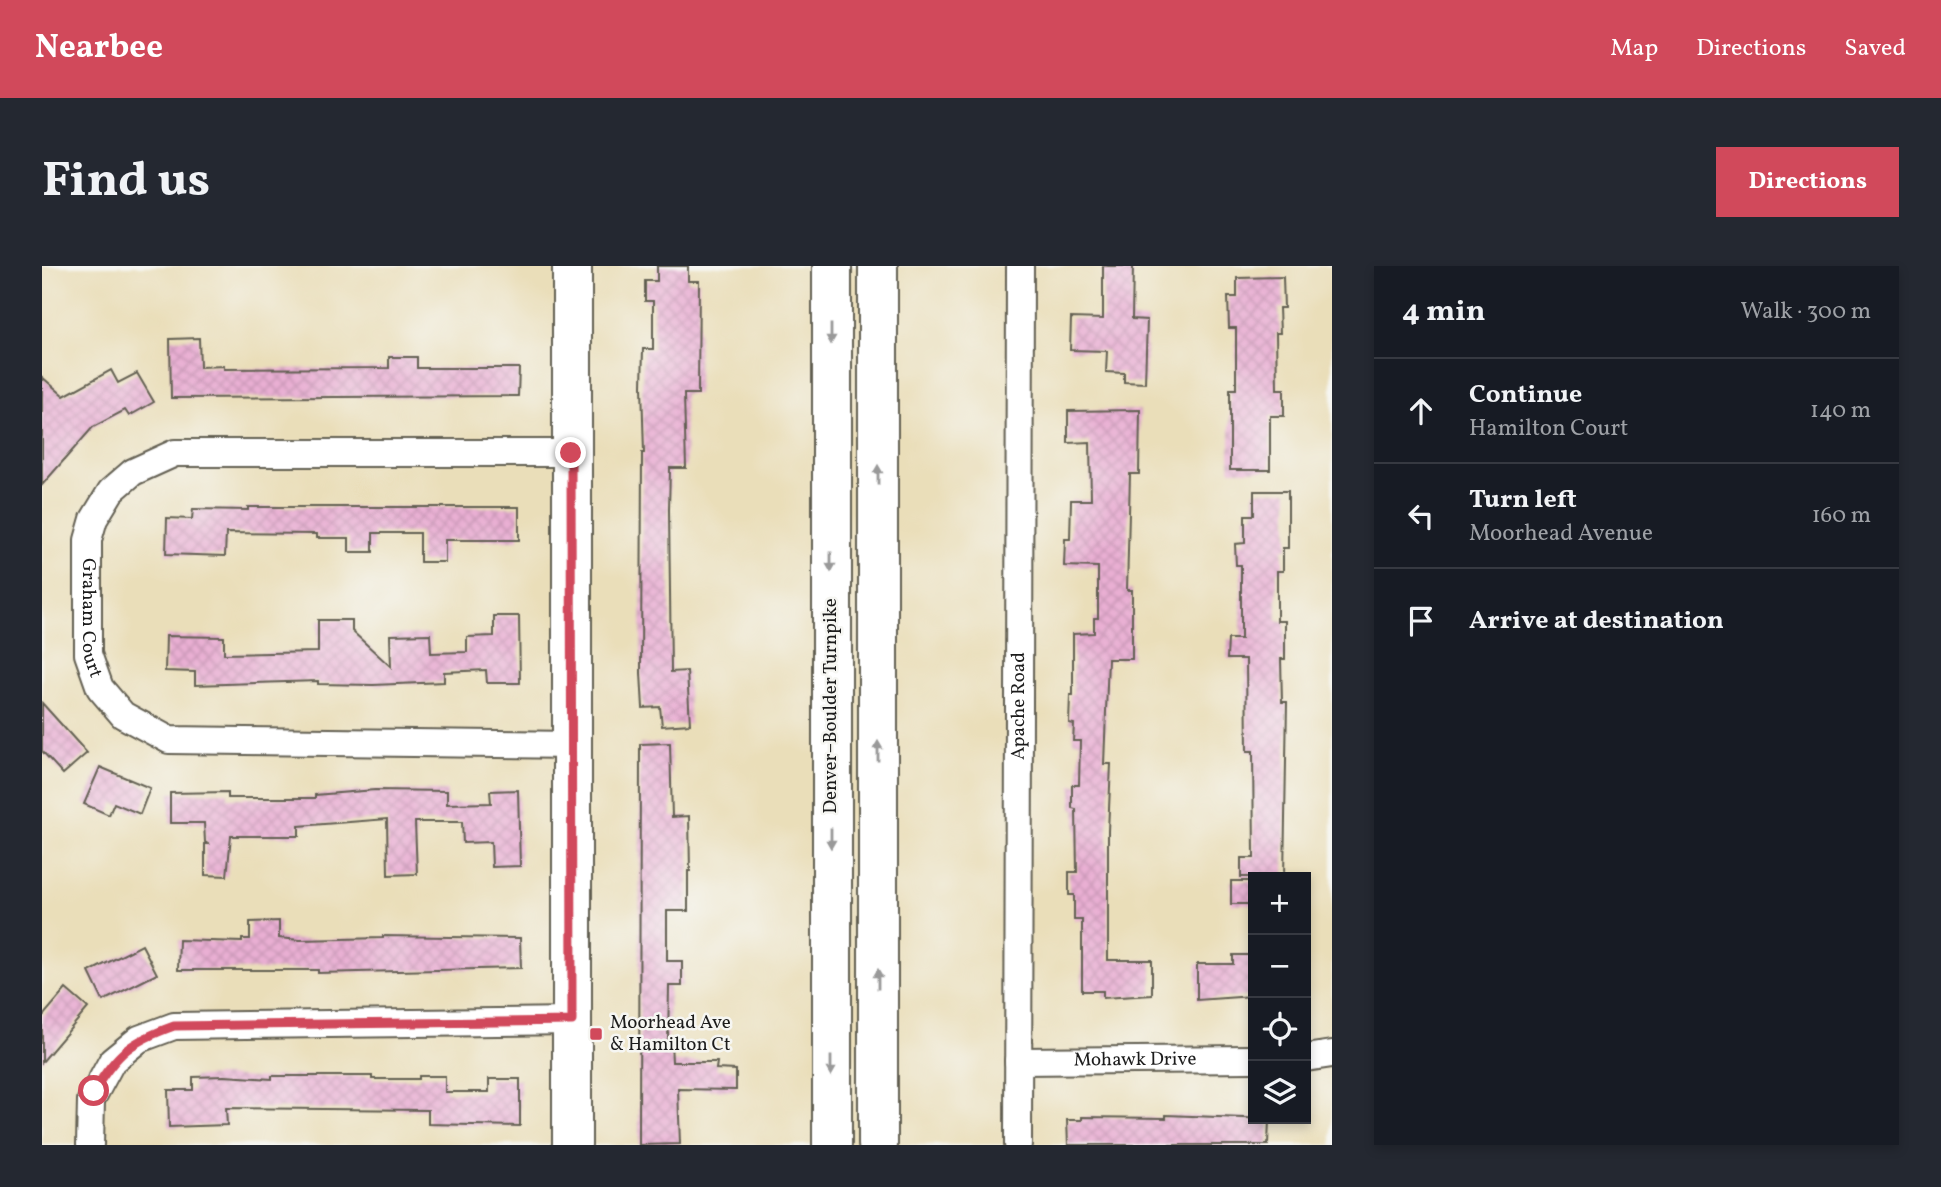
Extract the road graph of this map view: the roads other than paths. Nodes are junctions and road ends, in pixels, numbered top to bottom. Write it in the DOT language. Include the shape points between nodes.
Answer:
graph roads {
  1 [pos="572,266"];
  2 [pos="831,266"];
  3 [pos="878,266"];
  4 [pos="1020,266"];
  5 [pos="571,453"];
  6 [pos="572,745"];
  7 [pos="572,1021"];
  8 [pos="1332,1054"];
  9 [pos="1311,1057"];
  10 [pos="1248,1059"];
  11 [pos="1018,1061"];
  12 [pos="90,1145"];
  13 [pos="572,1145"];
  14 [pos="832,1145"];
  15 [pos="878,1145"];
  16 [pos="1018,1145"];
  1 -- 5 [label="main road"];
  2 -- 14 [label="main road, Denver–Boulder Turnpike, one-way"];
  15 -- 3 [label="main road, one-way"];
  4 -- 11 [label="street, Apache Road"];
  5 -- 6 [label="main road"];
  5 -- 6 [label="street, Graham Court" via="175,453 133,472 111,491 94,519 88,540 88,654 100,688 123,715 169,740"];
  6 -- 7 [label="main road"];
  7 -- 12 [label="street" via="174,1026 139,1038 112,1061 91,1100"];
  7 -- 13 [label="main road"];
  8 -- 9 [label="street"];
  10 -- 11 [label="street, Mohawk Drive"];
  11 -- 16 [label="street, Apache Road"];
}
